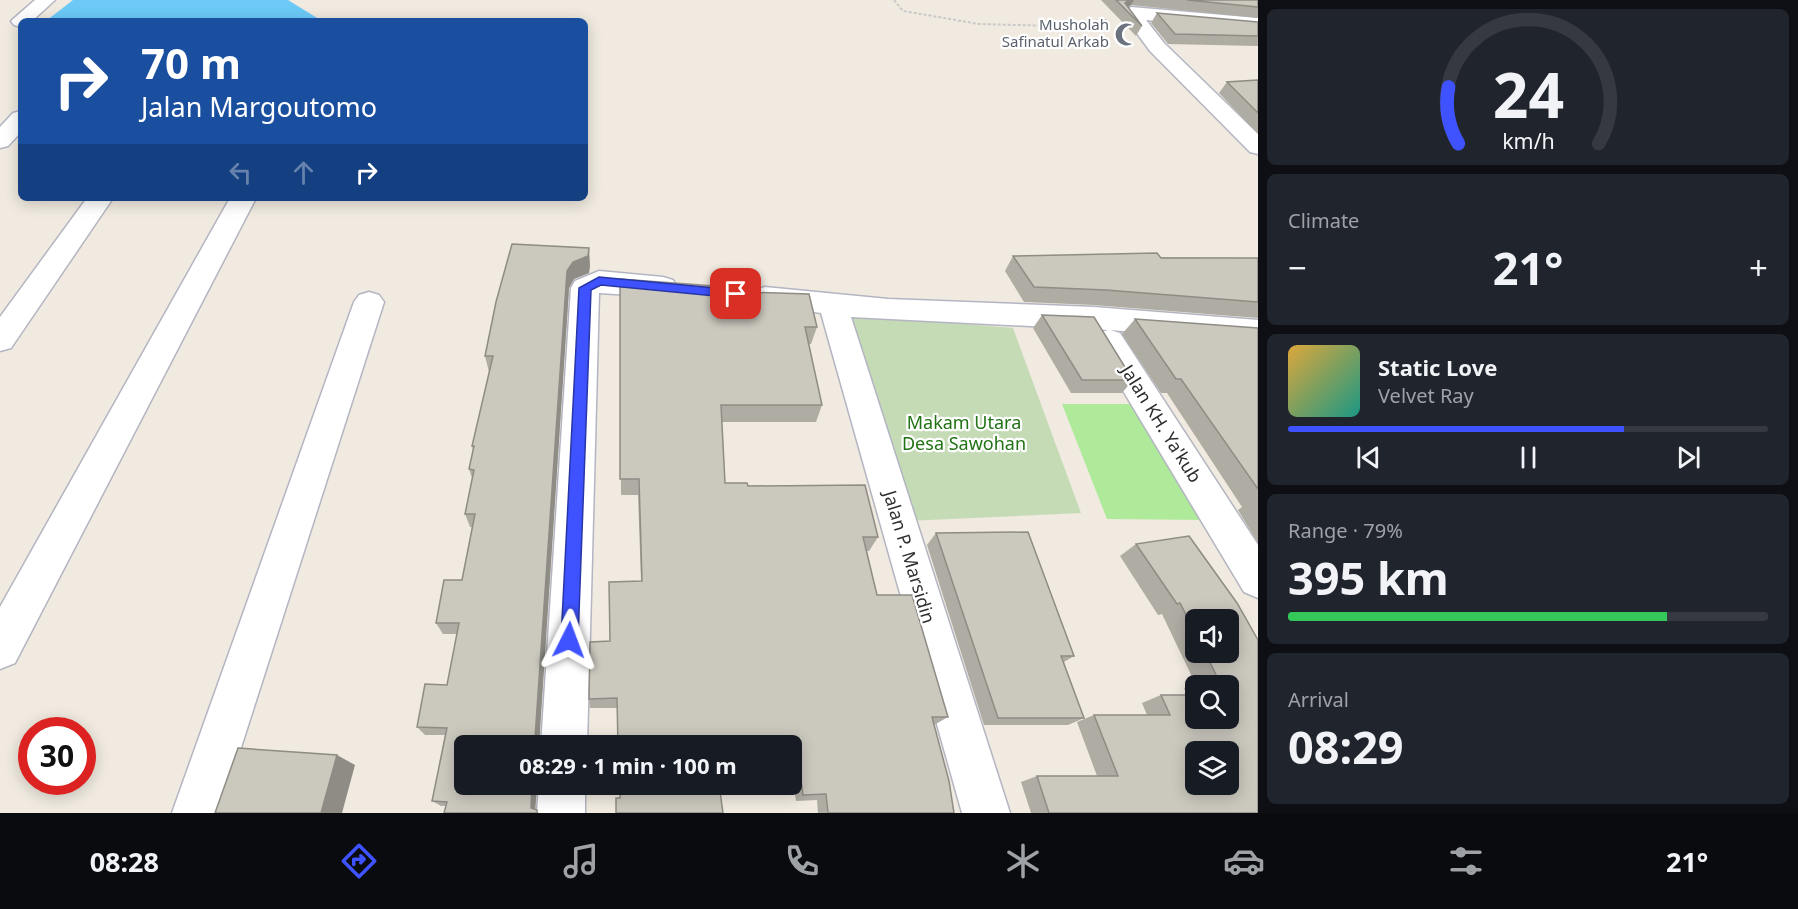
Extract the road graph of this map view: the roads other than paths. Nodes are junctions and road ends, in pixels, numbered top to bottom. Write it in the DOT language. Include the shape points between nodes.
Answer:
graph roads {
  1 [pos="46,0"];
  2 [pos="25,18"];
  3 [pos="18,23"];
  4 [pos="1258,24"];
  5 [pos="18,40"];
  6 [pos="18,121"];
  7 [pos="0,141"];
  8 [pos="1258,147"];
  9 [pos="98,201"];
  10 [pos="241,201"];
  11 [pos="691,290"];
  12 [pos="736,294"];
  13 [pos="369,302"];
  14 [pos="832,302"];
  15 [pos="1094,318"];
  16 [pos="1258,331"];
  17 [pos="0,340"];
  18 [pos="1258,579"];
  19 [pos="0,648"];
  20 [pos="565,735"];
  21 [pos="562,795"];
  22 [pos="196,813"];
  23 [pos="561,813"];
  24 [pos="986,813"];
  1 -- 2 [label="street"];
  3 -- 5 [label="street" via="5,34"];
  4 -- 8 [label="street" via="1131,14 1157,47"];
  6 -- 7 [label="street"];
  9 -- 17 [label="street"];
  10 -- 19 [label="street"];
  11 -- 20 [label="street" via="599,281 585,288"];
  12 -- 14 [label="street"];
  13 -- 22 [label="street"];
  14 -- 15 [label="street" via="888,310"];
  14 -- 24 [label="street, Jalan P. Marsidin"];
  15 -- 16 [label="street"];
  15 -- 18 [label="street, Jalan KH. Ya'kub"];
  21 -- 23 [label="street"];
}
